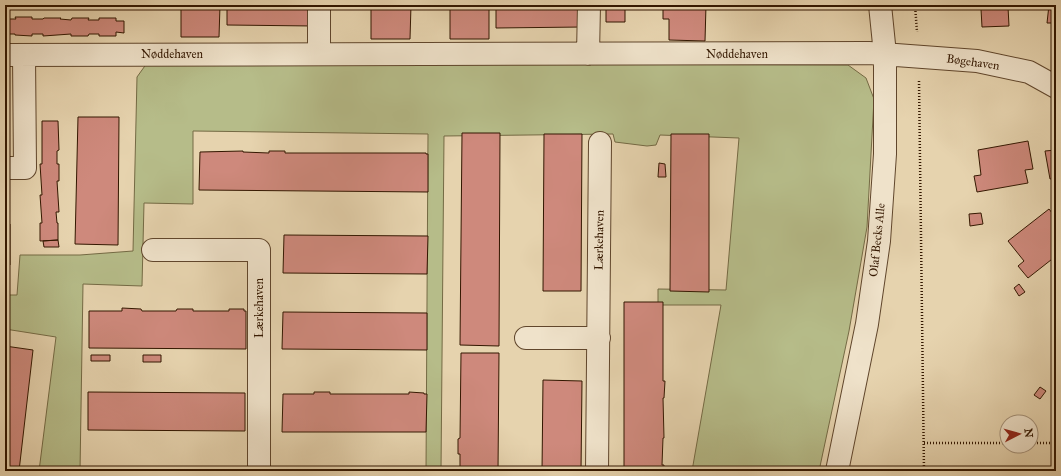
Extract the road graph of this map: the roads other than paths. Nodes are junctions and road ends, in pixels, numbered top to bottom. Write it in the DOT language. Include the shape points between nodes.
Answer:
graph roads {
  1 [pos="319,5"];
  2 [pos="589,5"];
  3 [pos="880,5"];
  4 [pos="319,54"];
  5 [pos="588,54"];
  6 [pos="885,54"];
  7 [pos="15,55"];
  8 [pos="1056,86"];
  9 [pos="600,143"];
  10 [pos="5,168"];
  11 [pos="153,250"];
  12 [pos="526,338"];
  13 [pos="599,338"];
  14 [pos="259,471"];
  15 [pos="597,471"];
  16 [pos="837,471"];
  1 -- 4 [label="street"];
  2 -- 5 [label="street"];
  3 -- 6 [label="street, Olaf Becks Alle"];
  4 -- 5 [label="street, Nøddehaven"];
  4 -- 7 [label="street, Nøddehaven"];
  5 -- 6 [label="street, Nøddehaven"];
  6 -- 8 [label="street, Bøgehaven" via="977,60 1029,72"];
  6 -- 16 [label="street, Olaf Becks Alle" via="885,154 879,241 867,324"];
  7 -- 10 [label="street, Nøddehaven" via="25,168"];
  9 -- 13 [label="street, Lærkehaven"];
  11 -- 14 [label="street, Lærkehaven" via="259,250"];
  12 -- 13 [label="street"];
  13 -- 15 [label="street, Lærkehaven"];
}
